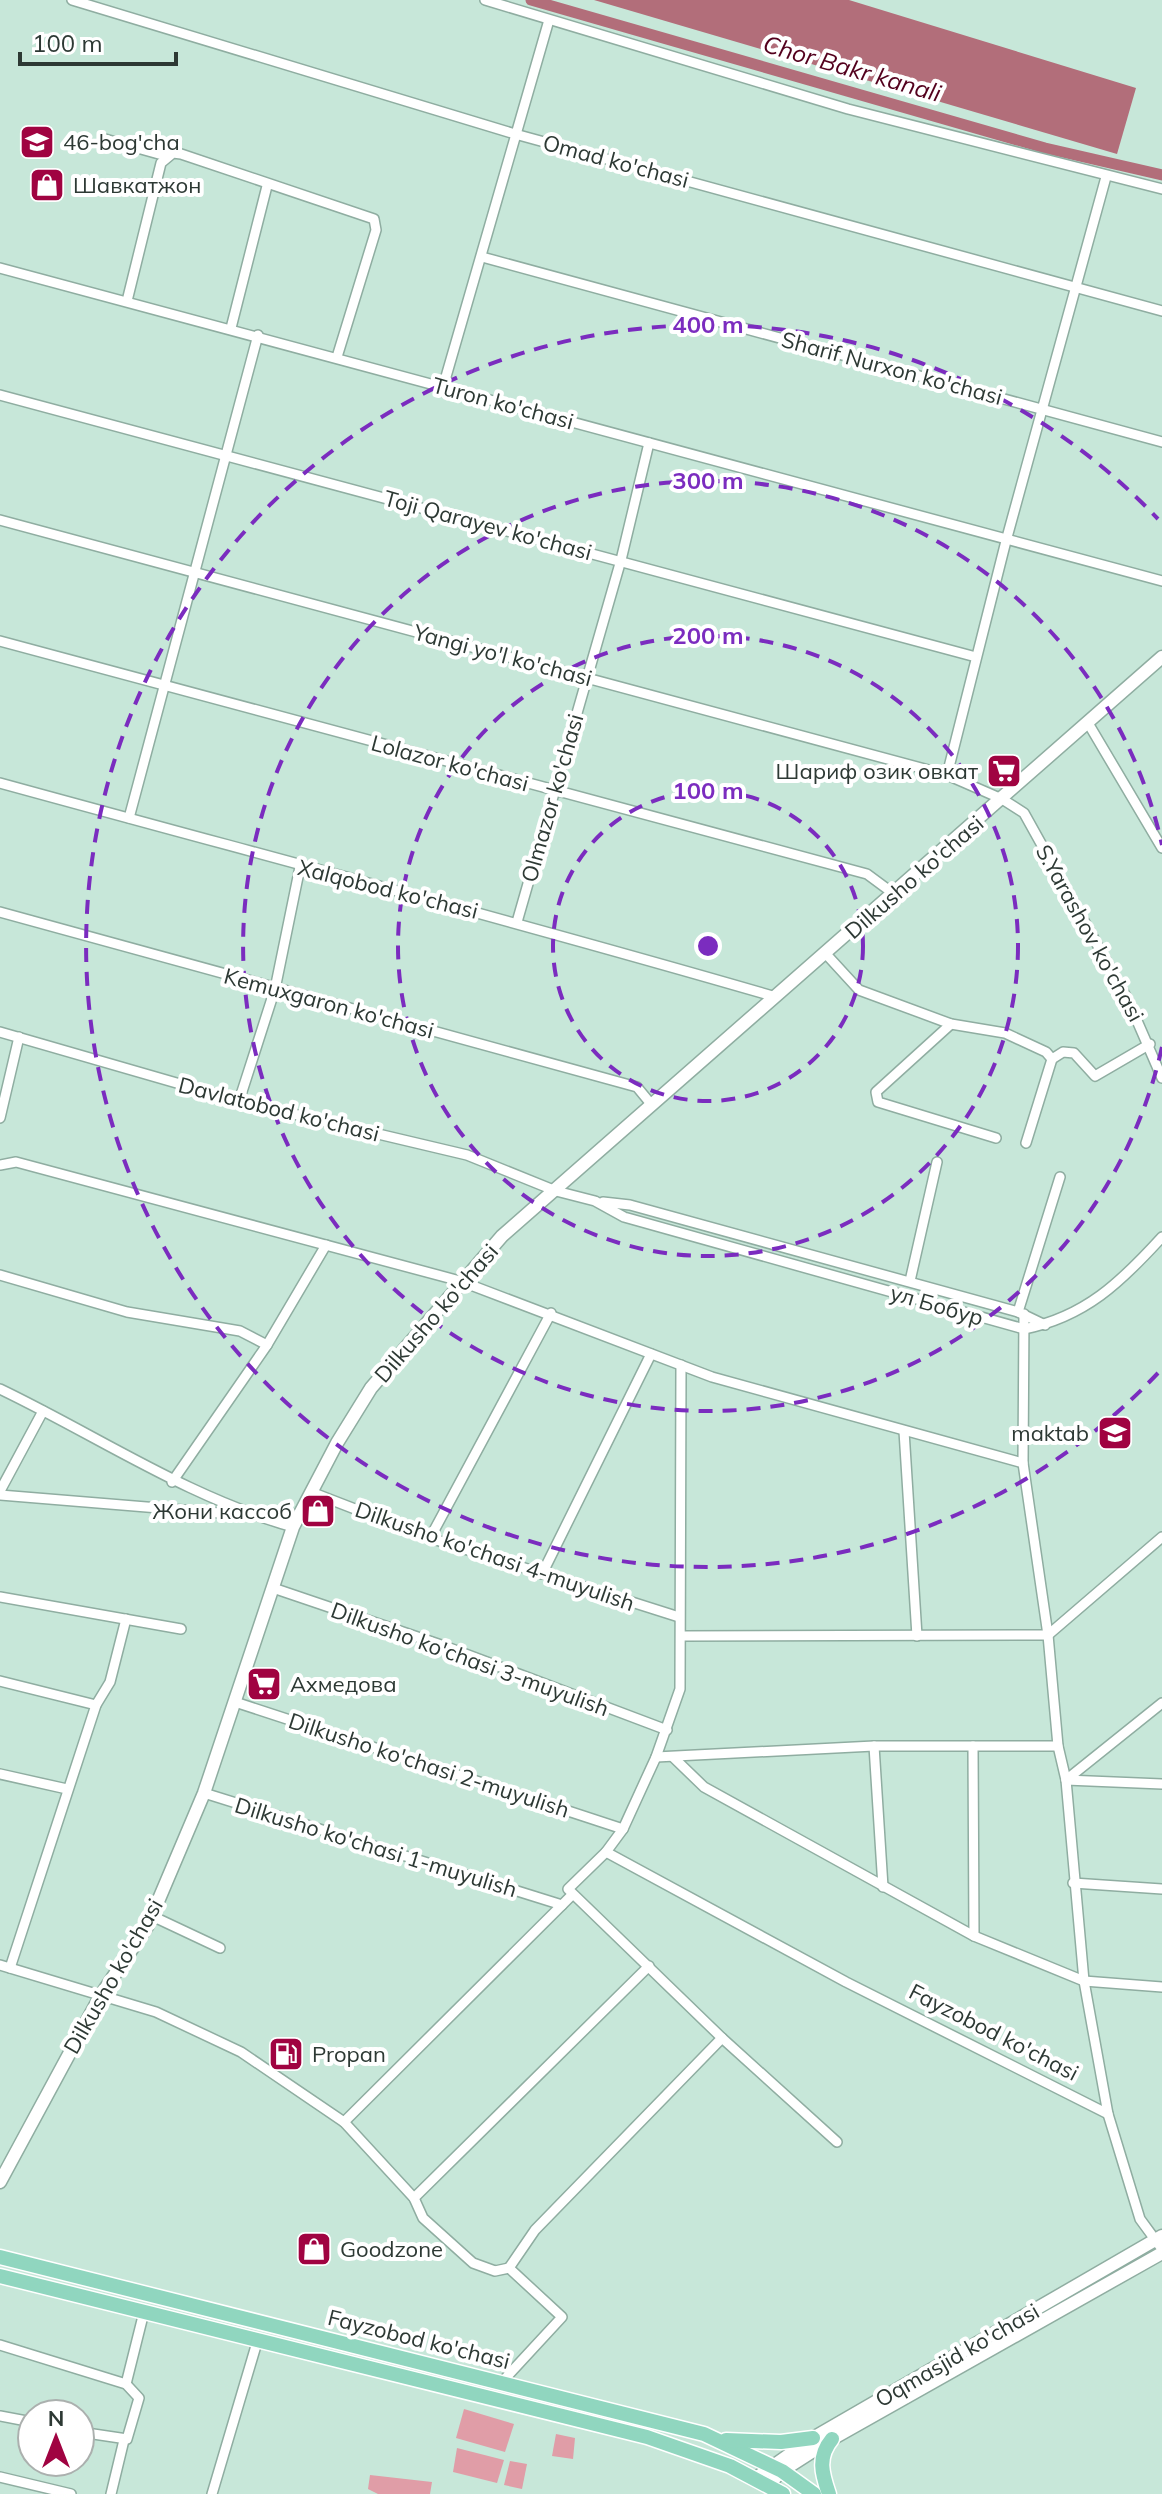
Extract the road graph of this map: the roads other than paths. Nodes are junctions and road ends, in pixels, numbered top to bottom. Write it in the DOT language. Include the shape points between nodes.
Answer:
graph roads {
  1 [pos="72,0"];
  2 [pos="485,0"];
  3 [pos="549,20"];
  4 [pos="515,134"];
  5 [pos="105,139"];
  6 [pos="166,156"];
  7 [pos="1106,177"];
  8 [pos="267,186"];
  9 [pos="1162,189"];
  10 [pos="482,257"];
  11 [pos="0,268"];
  12 [pos="1078,287"];
  13 [pos="127,301"];
  14 [pos="1162,311"];
  15 [pos="231,328"];
  16 [pos="258,335"];
  17 [pos="337,357"];
  18 [pos="443,387"];
  19 [pos="0,395"];
  20 [pos="1043,409"];
  21 [pos="1162,442"];
  22 [pos="649,443"];
  23 [pos="227,457"];
  24 [pos="0,520"];
  25 [pos="1006,541"];
  26 [pos="621,560"];
  27 [pos="195,571"];
  28 [pos="1162,581"];
  29 [pos="0,641"];
  30 [pos="976,657"];
  31 [pos="1162,657"];
  32 [pos="586,677"];
  33 [pos="166,686"];
  34 [pos="1088,723"];
  35 [pos="947,775"];
  36 [pos="0,783"];
  37 [pos="553,791"];
  38 [pos="1002,799"];
  39 [pos="129,818"];
  40 [pos="1162,848"];
  41 [pos="300,867"];
  42 [pos="894,894"];
  43 [pos="0,912"];
  44 [pos="517,922"];
  45 [pos="826,954"];
  46 [pos="275,989"];
  47 [pos="776,997"];
  48 [pos="951,1024"];
  49 [pos="0,1032"];
  50 [pos="19,1037"];
  51 [pos="1150,1044"];
  52 [pos="1052,1059"];
  53 [pos="1162,1078"];
  54 [pos="239,1101"];
  55 [pos="651,1104"];
  56 [pos="0,1116"];
  57 [pos="996,1138"];
  58 [pos="1026,1143"];
  59 [pos="937,1162"];
  60 [pos="0,1165"];
  61 [pos="1060,1177"];
  62 [pos="556,1191"];
  63 [pos="595,1201"];
  64 [pos="1162,1237"];
  65 [pos="326,1245"];
  66 [pos="0,1275"];
  67 [pos="460,1281"];
  68 [pos="910,1281"];
  69 [pos="551,1313"];
  70 [pos="1021,1313"];
  71 [pos="1045,1325"];
  72 [pos="1024,1329"];
  73 [pos="267,1345"];
  74 [pos="651,1354"];
  75 [pos="681,1365"];
  76 [pos="0,1389"];
  77 [pos="43,1411"];
  78 [pos="904,1431"];
  79 [pos="1023,1463"];
  80 [pos="172,1482"];
  81 [pos="311,1492"];
  82 [pos="0,1493"];
  83 [pos="254,1516"];
  84 [pos="293,1527"];
  85 [pos="1162,1537"];
  86 [pos="430,1538"];
  87 [pos="542,1574"];
  88 [pos="273,1588"];
  89 [pos="0,1597"];
  90 [pos="679,1617"];
  91 [pos="126,1619"];
  92 [pos="181,1629"];
  93 [pos="1048,1635"];
  94 [pos="682,1636"];
  95 [pos="917,1636"];
  96 [pos="0,1681"];
  97 [pos="235,1702"];
  98 [pos="1162,1703"];
  99 [pos="96,1705"];
  100 [pos="667,1730"];
  101 [pos="874,1746"];
  102 [pos="973,1746"];
  103 [pos="1058,1746"];
  104 [pos="656,1757"];
  105 [pos="673,1757"];
  106 [pos="0,1774"];
  107 [pos="1066,1780"];
  108 [pos="1162,1784"];
  109 [pos="67,1789"];
  110 [pos="204,1793"];
  111 [pos="623,1829"];
  112 [pos="606,1852"];
  113 [pos="1073,1883"];
  114 [pos="883,1887"];
  115 [pos="1162,1889"];
  116 [pos="572,1895"];
  117 [pos="562,1905"];
  118 [pos="152,1916"];
  119 [pos="974,1936"];
  120 [pos="220,1948"];
  121 [pos="5,1966"];
  122 [pos="649,1966"];
  123 [pos="1084,1981"];
  124 [pos="1162,1987"];
  125 [pos="101,1995"];
  126 [pos="722,2038"];
  127 [pos="1108,2114"];
  128 [pos="344,2122"];
  129 [pos="837,2142"];
  130 [pos="0,2182"];
  131 [pos="414,2198"];
  132 [pos="1160,2245"];
  133 [pos="0,2257"];
  134 [pos="509,2268"];
  135 [pos="0,2276"];
  136 [pos="144,2312"];
  137 [pos="258,2339"];
  138 [pos="0,2345"];
  139 [pos="501,2383"];
  140 [pos="126,2384"];
  141 [pos="96,2435"];
  142 [pos="813,2438"];
  143 [pos="832,2439"];
  144 [pos="124,2440"];
  145 [pos="720,2440"];
  146 [pos="777,2469"];
  147 [pos="0,2477"];
  148 [pos="762,2481"];
  149 [pos="71,2494"];
  150 [pos="111,2494"];
  151 [pos="212,2494"];
  152 [pos="783,2494"];
  153 [pos="814,2494"];
  154 [pos="829,2494"];
  1 -- 4 [label="street, Omad ko'chasi"];
  2 -- 3 [label="street"];
  3 -- 4 [label="street"];
  3 -- 7 [label="street" via="848,109"];
  4 -- 10 [label="street"];
  4 -- 12 [label="street, Omad ko'chasi"];
  5 -- 6 [label="street"];
  6 -- 8 [label="street" via="181,154"];
  6 -- 13 [label="street"];
  7 -- 9 [label="street"];
  7 -- 12 [label="street"];
  8 -- 15 [label="street"];
  8 -- 17 [label="street" via="370,215 376,224"];
  10 -- 18 [label="street"];
  10 -- 20 [label="street, Sharif Nurxon ko'chasi"];
  11 -- 13 [label="street, Turon ko'chasi"];
  12 -- 14 [label="street, Omad ko'chasi"];
  12 -- 20 [label="street"];
  13 -- 15 [label="street, Turon ko'chasi"];
  15 -- 16 [label="street, Turon ko'chasi"];
  16 -- 17 [label="street, Turon ko'chasi"];
  16 -- 23 [label="street"];
  17 -- 18 [label="street, Turon ko'chasi"];
  18 -- 22 [label="street, Turon ko'chasi"];
  19 -- 23 [label="street, Toji Qarayev ko'chasi"];
  20 -- 21 [label="street, Sharif Nurxon ko'chasi"];
  20 -- 25 [label="street"];
  22 -- 25 [label="street, Turon ko'chasi"];
  22 -- 26 [label="street, Olmazor ko'chasi"];
  23 -- 26 [label="street, Toji Qarayev ko'chasi"];
  23 -- 27 [label="street"];
  24 -- 27 [label="street, Yangi yo'l ko'chasi"];
  25 -- 28 [label="street, Turon ko'chasi"];
  25 -- 30 [label="street"];
  26 -- 30 [label="street, Toji Qarayev ko'chasi"];
  26 -- 32 [label="street, Olmazor ko'chasi"];
  27 -- 32 [label="street, Yangi yo'l ko'chasi"];
  27 -- 33 [label="street"];
  29 -- 33 [label="street, Lolazor ko'chasi"];
  30 -- 35 [label="street"];
  31 -- 34 [label="street, Dilkusho ko'chasi"];
  32 -- 35 [label="street, Yangi yo'l ko'chasi"];
  32 -- 37 [label="street, Olmazor ko'chasi"];
  33 -- 37 [label="street, Lolazor ko'chasi"];
  33 -- 39 [label="street"];
  34 -- 38 [label="street, Dilkusho ko'chasi"];
  34 -- 40 [label="street"];
  35 -- 38 [label="street, Yangi yo'l ko'chasi"];
  36 -- 39 [label="street, Xalqobod ko'chasi"];
  37 -- 42 [label="street, Lolazor ko'chasi" via="867,874"];
  37 -- 44 [label="street, Olmazor ko'chasi"];
  38 -- 42 [label="street, Dilkusho ko'chasi"];
  38 -- 51 [label="street, S.Yarashov ko'chasi" via="1024,813"];
  39 -- 41 [label="street, Xalqobod ko'chasi"];
  41 -- 44 [label="street, Xalqobod ko'chasi"];
  41 -- 46 [label="street"];
  42 -- 45 [label="street, Dilkusho ko'chasi"];
  43 -- 46 [label="street, Kemuxgaron ko'chasi"];
  44 -- 47 [label="street, Xalqobod ko'chasi"];
  45 -- 47 [label="street, Dilkusho ko'chasi"];
  45 -- 48 [label="street" via="859,990"];
  46 -- 54 [label="street"];
  46 -- 55 [label="street, Kemuxgaron ko'chasi" via="637,1087"];
  47 -- 55 [label="street, Dilkusho ko'chasi"];
  48 -- 52 [label="street" via="1005,1033"];
  48 -- 57 [label="street" via="876,1092 878,1102"];
  49 -- 50 [label="street, Davlatobod ko'chasi"];
  50 -- 54 [label="street, Davlatobod ko'chasi"];
  50 -- 56 [label="street"];
  51 -- 52 [label="street" via="1095,1076 1074,1053"];
  51 -- 53 [label="street, S.Yarashov ko'chasi"];
  52 -- 58 [label="street"];
  54 -- 62 [label="street, Davlatobod ko'chasi" via="467,1155"];
  55 -- 62 [label="street, Dilkusho ko'chasi"];
  59 -- 68 [label="street"];
  60 -- 65 [label="street" via="16,1162"];
  61 -- 70 [label="street"];
  62 -- 63 [label="street, ул Бобур"];
  62 -- 67 [label="street, Dilkusho ko'chasi" via="502,1236"];
  63 -- 68 [label="street" via="630,1205"];
  63 -- 72 [label="street, ул Бобур" via="624,1217"];
  64 -- 71 [label="street" via="1091,1303"];
  65 -- 67 [label="street"];
  65 -- 73 [label="street"];
  66 -- 73 [label="street" via="127,1312 240,1331"];
  67 -- 69 [label="street"];
  67 -- 81 [label="street, Dilkusho ko'chasi" via="371,1388"];
  68 -- 70 [label="street"];
  69 -- 74 [label="street"];
  69 -- 86 [label="street"];
  70 -- 71 [label="street"];
  70 -- 72 [label="street"];
  71 -- 72 [label="street"];
  72 -- 79 [label="street"];
  73 -- 80 [label="street"];
  74 -- 75 [label="street"];
  74 -- 87 [label="street"];
  75 -- 78 [label="street"];
  75 -- 90 [label="street"];
  76 -- 77 [label="street"];
  77 -- 80 [label="street"];
  77 -- 82 [label="street"];
  78 -- 79 [label="street"];
  78 -- 95 [label="street"];
  79 -- 93 [label="street"];
  80 -- 83 [label="street"];
  81 -- 84 [label="street, Dilkusho ko'chasi"];
  81 -- 86 [label="street, Dilkusho ko'chasi 4-muyulish"];
  82 -- 83 [label="street"];
  83 -- 84 [label="street"];
  84 -- 88 [label="street, Dilkusho ko'chasi"];
  85 -- 93 [label="street"];
  86 -- 87 [label="street, Dilkusho ko'chasi 4-muyulish"];
  87 -- 90 [label="street, Dilkusho ko'chasi 4-muyulish"];
  88 -- 97 [label="street, Dilkusho ko'chasi"];
  88 -- 100 [label="street, Dilkusho ko'chasi 3-muyulish"];
  89 -- 91 [label="street"];
  90 -- 94 [label="street"];
  91 -- 92 [label="street"];
  91 -- 99 [label="street" via="110,1682"];
  93 -- 95 [label="street"];
  93 -- 103 [label="street, Fayzobod ko'chasi"];
  94 -- 95 [label="street"];
  94 -- 100 [label="street" via="680,1689"];
  96 -- 99 [label="street"];
  97 -- 110 [label="street, Dilkusho ko'chasi"];
  97 -- 111 [label="street, Dilkusho ko'chasi 2-muyulish"];
  98 -- 107 [label="street"];
  99 -- 109 [label="street"];
  100 -- 104 [label="street"];
  101 -- 102 [label="street"];
  101 -- 105 [label="street"];
  101 -- 114 [label="street"];
  102 -- 103 [label="street"];
  102 -- 119 [label="street"];
  103 -- 107 [label="street, Fayzobod ko'chasi"];
  104 -- 105 [label="street"];
  104 -- 111 [label="street"];
  105 -- 114 [label="street" via="704,1787"];
  106 -- 109 [label="street"];
  107 -- 108 [label="street"];
  107 -- 113 [label="street, Fayzobod ko'chasi"];
  109 -- 121 [label="street"];
  110 -- 117 [label="street, Dilkusho ko'chasi 1-muyulish"];
  110 -- 118 [label="street, Dilkusho ko'chasi"];
  111 -- 112 [label="street"];
  112 -- 116 [label="street" via="568,1889"];
  112 -- 127 [label="street, Fayzobod ko'chasi" via="846,1982"];
  113 -- 115 [label="street"];
  113 -- 123 [label="street, Fayzobod ko'chasi"];
  114 -- 119 [label="street"];
  116 -- 117 [label="street"];
  116 -- 122 [label="street"];
  117 -- 128 [label="street"];
  118 -- 120 [label="street"];
  118 -- 125 [label="street, Dilkusho ko'chasi"];
  119 -- 123 [label="street"];
  121 -- 125 [label="street"];
  122 -- 126 [label="street"];
  122 -- 131 [label="street"];
  123 -- 124 [label="street"];
  123 -- 127 [label="street, Fayzobod ko'chasi"];
  125 -- 128 [label="street" via="156,2012 241,2052"];
  125 -- 130 [label="street, Dilkusho ko'chasi"];
  126 -- 129 [label="street"];
  126 -- 134 [label="street" via="535,2230"];
  127 -- 132 [label="street, Fayzobod ko'chasi" via="1140,2219"];
  128 -- 131 [label="street"];
  131 -- 134 [label="street" via="423,2218 473,2263 495,2271"];
  132 -- 142 [label="street, Oqmasjid ko'chasi"];
  132 -- 143 [label="street, Oqmasjid ko'chasi"];
  133 -- 139 [label="main road, Fayzobod ko'chasi"];
  134 -- 139 [label="street" via="562,2317"];
  135 -- 136 [label="main road, Fayzobod ko'chasi"];
  136 -- 137 [label="main road, Fayzobod ko'chasi"];
  136 -- 140 [label="street"];
  137 -- 148 [label="main road, Fayzobod ko'chasi" via="647,2437 695,2451"];
  137 -- 151 [label="street"];
  138 -- 140 [label="street"];
  139 -- 145 [label="main road, Fayzobod ko'chasi"];
  140 -- 144 [label="street" via="139,2398 131,2434"];
  141 -- 144 [label="street"];
  142 -- 145 [label="main road"];
  142 -- 146 [label="street, Oqmasjid ko'chasi"];
  143 -- 146 [label="street, Oqmasjid ko'chasi"];
  143 -- 154 [label="main road" via="822,2457"];
  144 -- 150 [label="street"];
  145 -- 146 [label="main road, Fayzobod ko'chasi"];
  146 -- 148 [label="street, Oqmasjid ko'chasi"];
  146 -- 153 [label="main road, Fayzobod ko'chasi"];
  147 -- 149 [label="street"];
  148 -- 152 [label="main road, Fayzobod ko'chasi"];
}
